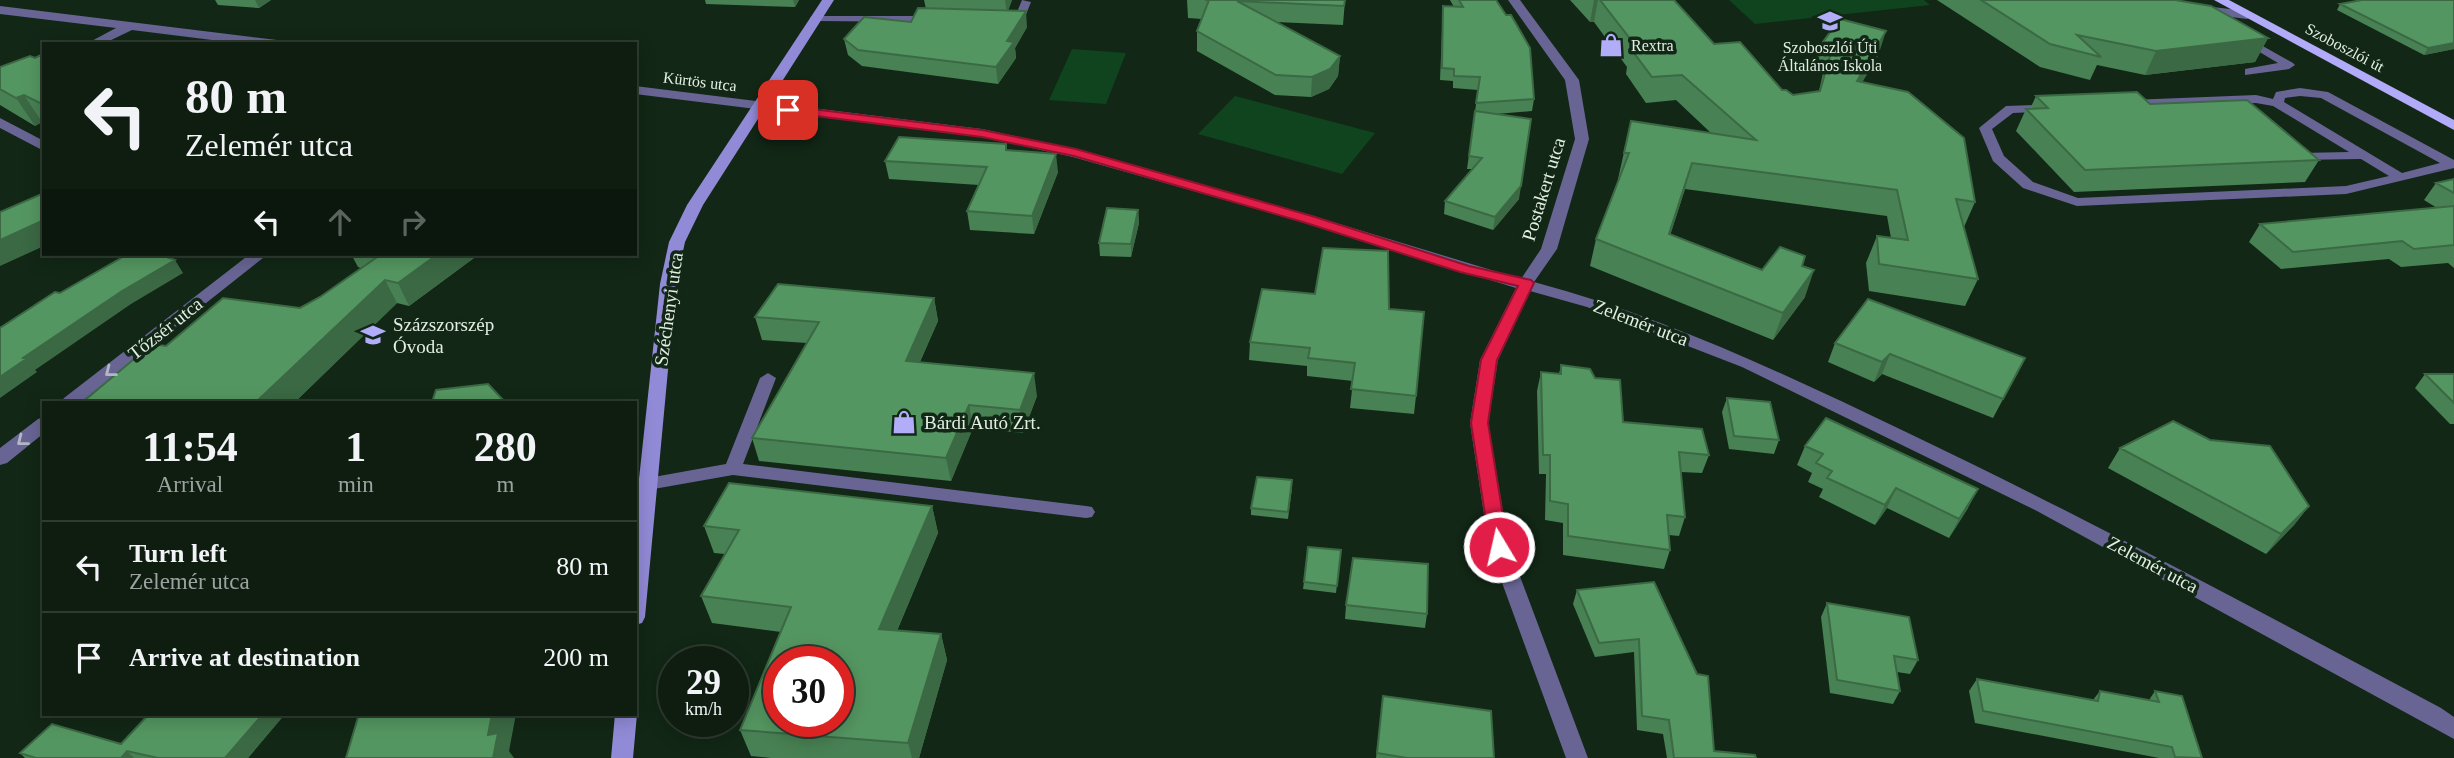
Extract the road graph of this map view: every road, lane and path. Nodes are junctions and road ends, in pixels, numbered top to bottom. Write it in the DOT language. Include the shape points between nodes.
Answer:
graph roads {
  1 [pos="828,0"];
  2 [pos="1514,0"];
  3 [pos="2198,0"];
  4 [pos="2220,0"];
  5 [pos="1026,2"];
  6 [pos="0,10"];
  7 [pos="2206,12"];
  8 [pos="2247,15"];
  9 [pos="816,18"];
  10 [pos="951,20"];
  11 [pos="992,20"];
  12 [pos="133,25"];
  13 [pos="96,42"];
  14 [pos="261,42"];
  15 [pos="2249,72"];
  16 [pos="637,90"];
  17 [pos="2277,103"];
  18 [pos="2119,105"];
  19 [pos="760,106"];
  20 [pos="2065,107"];
  21 [pos="0,122"];
  22 [pos="2454,126"];
  23 [pos="42,146"];
  24 [pos="2362,155"];
  25 [pos="2301,157"];
  26 [pos="2453,164"];
  27 [pos="2400,177"];
  28 [pos="257,256"];
  29 [pos="1526,283"];
  30 [pos="768,378"];
  31 [pos="71,401"];
  32 [pos="42,425"];
  33 [pos="0,458"];
  34 [pos="733,469"];
  35 [pos="648,484"];
  36 [pos="1086,512"];
  37 [pos="637,597"];
  38 [pos="626,716"];
  39 [pos="2454,729"];
  40 [pos="622,758"];
  41 [pos="1577,758"];
  1 -- 9 [label="street, Széchenyi utca"];
  2 -- 29 [label="street, Postakert utca" via="1572,80 1582,139 1549,249"];
  3 -- 7 [label="street" via="2195,5"];
  4 -- 8 [label="main road, Szoboszlói út"];
  5 -- 11 [label="lane" via="1019,20"];
  6 -- 12 [label="street"];
  7 -- 8 [label="street"];
  7 -- 15 [label="lane" via="2212,20 2289,65"];
  8 -- 22 [label="main road, Szoboszlói út"];
  9 -- 10 [label="lane"];
  9 -- 19 [label="street, Széchenyi utca"];
  12 -- 13 [label="street"];
  12 -- 14 [label="street"];
  16 -- 19 [label="street, Kürtös utca"];
  17 -- 18 [label="lane" via="2256,99"];
  17 -- 24 [label="lane"];
  17 -- 26 [label="lane" via="2280,95 2324,95"];
  19 -- 29 [label="street, Zelemér utca" via="982,133 1076,153"];
  19 -- 35 [label="street, Széchenyi utca" via="695,205 677,242 668,284"];
  20 -- 27 [label="lane" via="2010,109 1985,128 1998,158 2028,185 2077,202 2346,190"];
  21 -- 23 [label="street"];
  24 -- 25 [label="lane"];
  24 -- 27 [label="lane"];
  26 -- 27 [label="lane"];
  28 -- 31 [label="street, Tőzsér utca, one-way"];
  29 -- 39 [label="street, Zelemér utca" via="1593,303 1772,375 2044,506"];
  29 -- 41 [label="street, Postakert utca" via="1489,360 1479,423 1499,547"];
  30 -- 34 [label="lane"];
  32 -- 33 [label="street, one-way"];
  34 -- 35 [label="lane"];
  34 -- 36 [label="lane"];
  35 -- 37 [label="street, Széchenyi utca"];
  38 -- 40 [label="street"];
}
